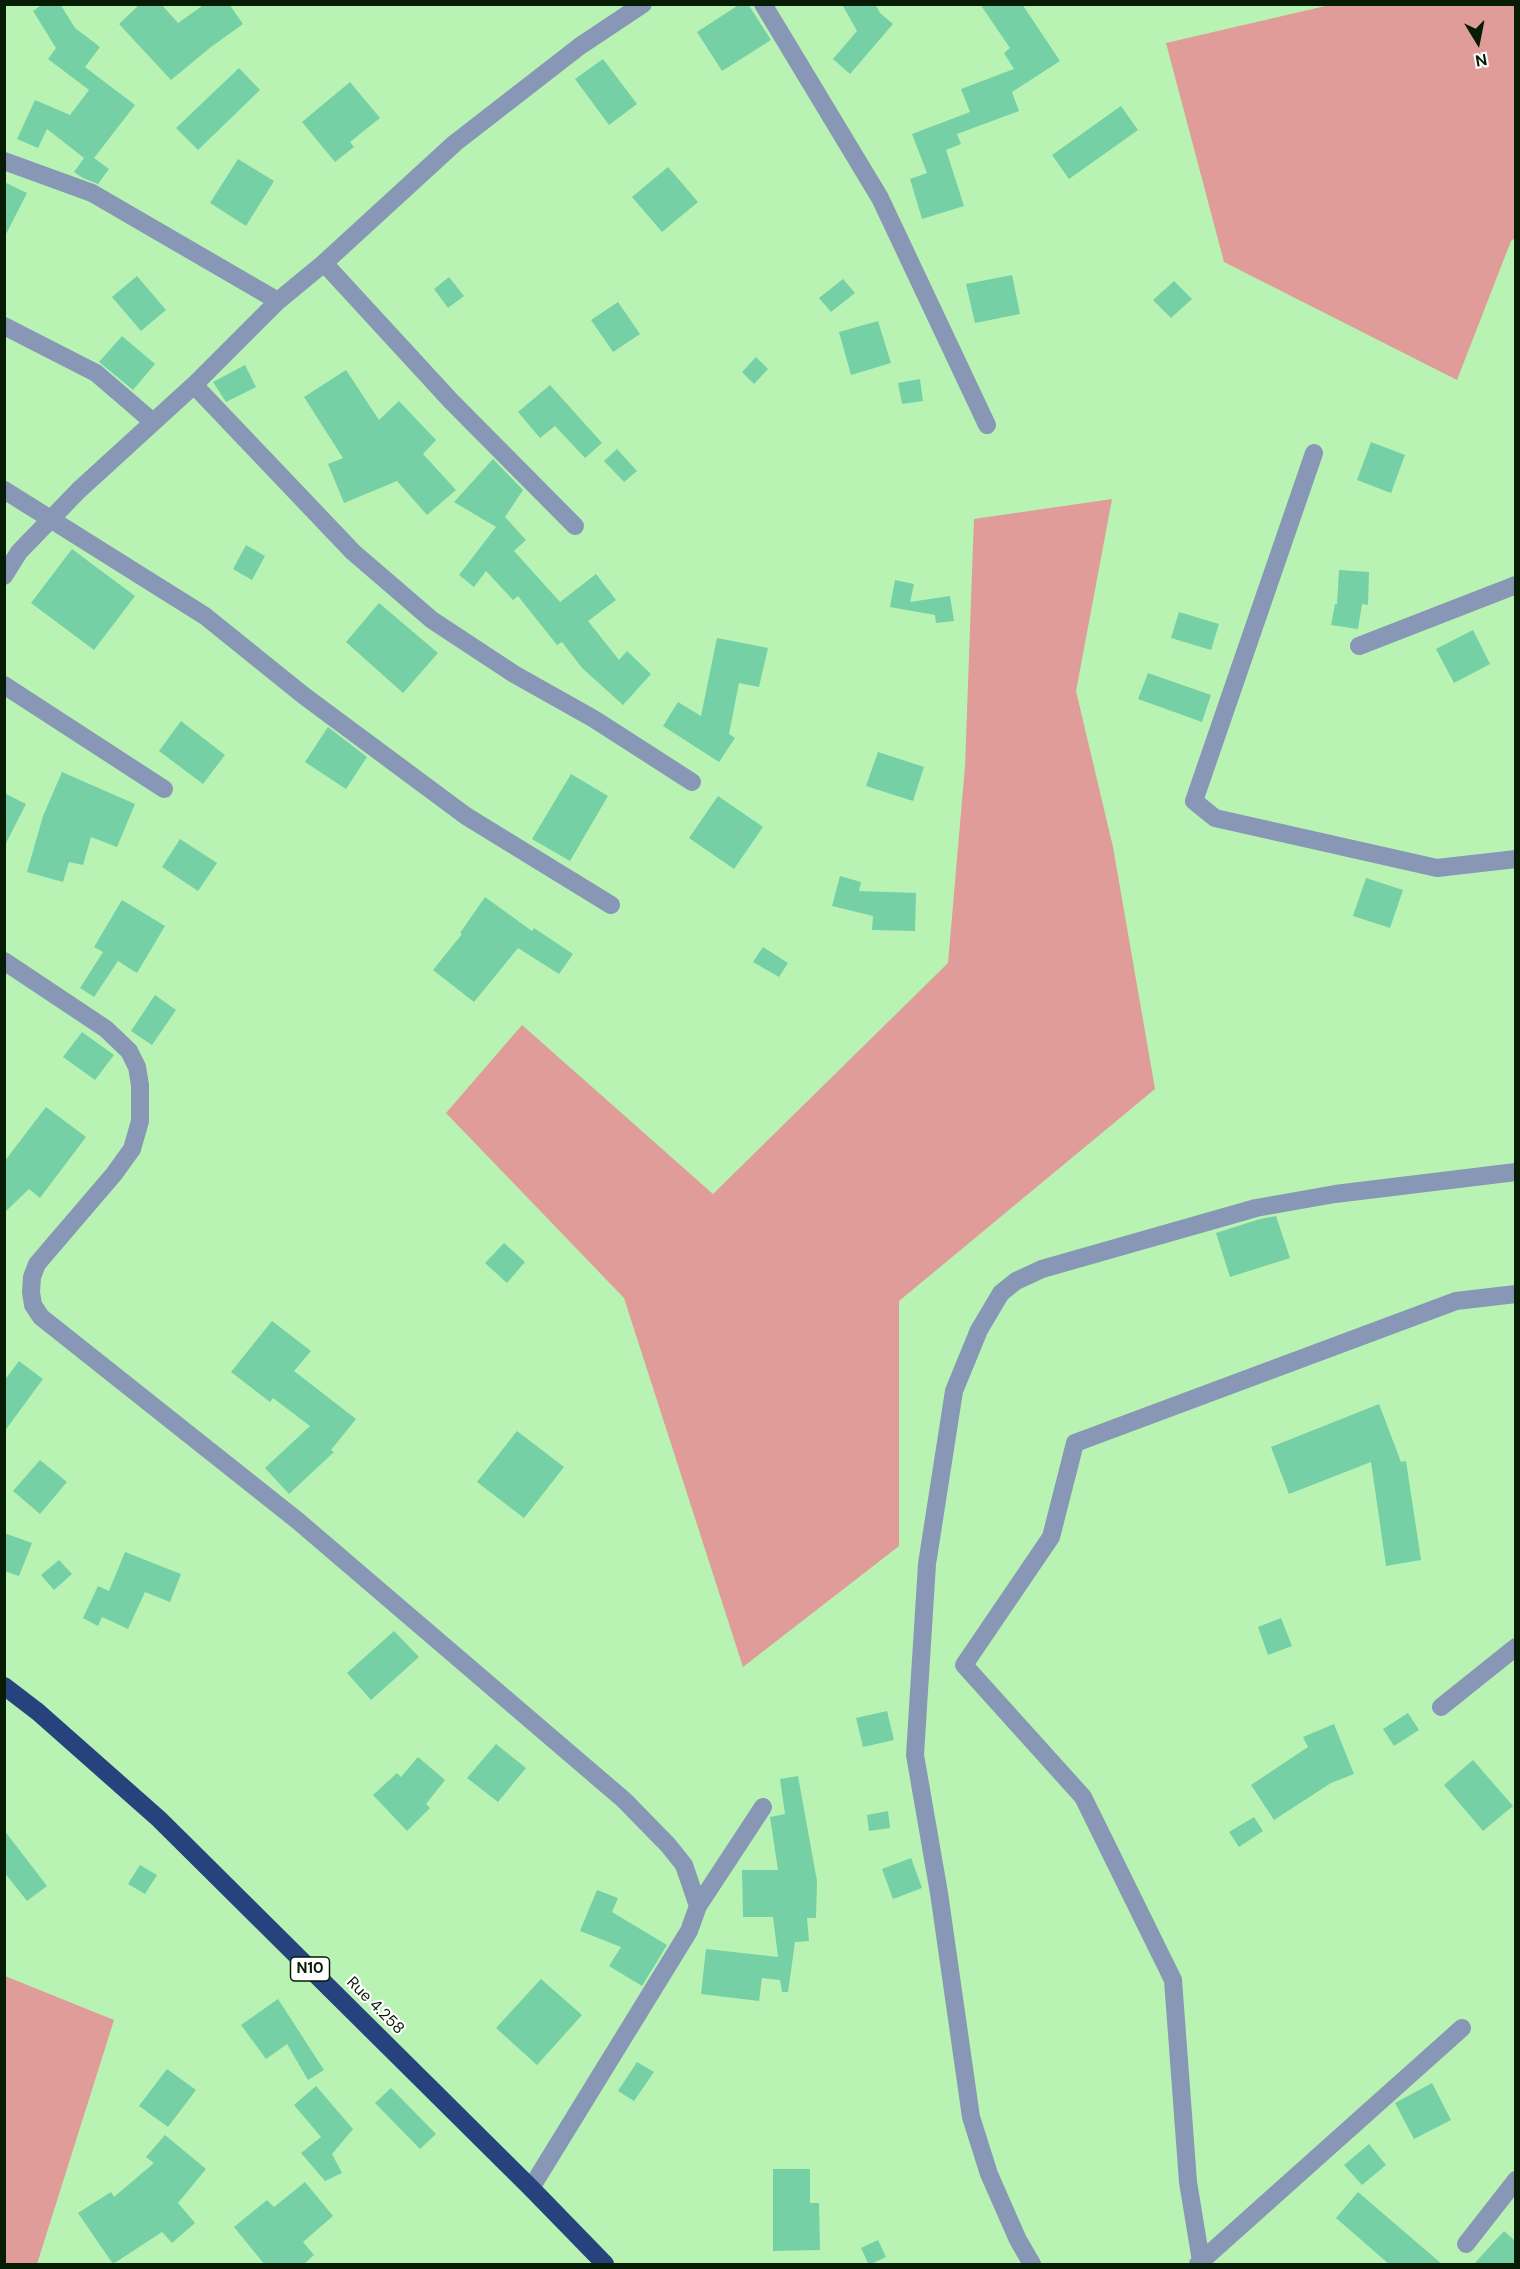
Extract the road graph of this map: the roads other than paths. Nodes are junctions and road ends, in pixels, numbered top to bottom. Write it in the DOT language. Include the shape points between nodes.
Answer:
graph roads {
  1 [pos="643,4"];
  2 [pos="763,4"];
  3 [pos="4,161"];
  4 [pos="324,262"];
  5 [pos="278,301"];
  6 [pos="4,326"];
  7 [pos="194,386"];
  8 [pos="153,422"];
  9 [pos="987,425"];
  10 [pos="1314,453"];
  11 [pos="4,490"];
  12 [pos="51,518"];
  13 [pos="574,526"];
  14 [pos="4,576"];
  15 [pos="1515,585"];
  16 [pos="1359,645"];
  17 [pos="4,685"];
  18 [pos="692,782"];
  19 [pos="164,789"];
  20 [pos="1515,859"];
  21 [pos="611,905"];
  22 [pos="4,961"];
  23 [pos="1515,1173"];
  24 [pos="1515,1294"];
  25 [pos="1515,1647"];
  26 [pos="4,1686"];
  27 [pos="1441,1707"];
  28 [pos="763,1807"];
  29 [pos="698,1906"];
  30 [pos="1462,2028"];
  31 [pos="1515,2180"];
  32 [pos="531,2188"];
  33 [pos="1466,2244"];
  34 [pos="1199,2263"];
  35 [pos="605,2265"];
  36 [pos="1032,2265"];
  1 -- 4 [label="street" via="580,46 455,143"];
  2 -- 9 [label="street" via="880,198"];
  3 -- 5 [label="street" via="92,193"];
  4 -- 5 [label="street"];
  4 -- 13 [label="street" via="451,401"];
  5 -- 7 [label="street"];
  6 -- 8 [label="street" via="96,373"];
  7 -- 8 [label="street"];
  7 -- 18 [label="street" via="353,552 432,620"];
  8 -- 12 [label="street"];
  10 -- 20 [label="street" via="1194,801 1215,818 1437,868"];
  11 -- 12 [label="street"];
  12 -- 14 [label="street" via="19,552"];
  12 -- 21 [label="street" via="205,616 303,695 466,816"];
  15 -- 16 [label="street"];
  17 -- 19 [label="street"];
  22 -- 29 [label="street" via="106,1029 129,1051 140,1085 140,1121 132,1149 37,1264 31,1292 41,1317 298,1521 624,1800 684,1865"];
  23 -- 36 [label="street" via="1335,1194 1256,1208 1042,1269 1001,1293 979,1330 954,1391 927,1564 915,1755 971,2117 989,2174"];
  24 -- 34 [label="street" via="1456,1301 1075,1443 1051,1537 964,1665 1083,1797 1173,1980 1188,2182"];
  25 -- 27 [label="street"];
  26 -- 32 [label="highway, Rue 4.258 / N10" via="159,1819"];
  28 -- 29 [label="street"];
  29 -- 32 [label="street" via="689,1930"];
  30 -- 34 [label="street"];
  31 -- 33 [label="street"];
  32 -- 35 [label="highway, Rue 4.258 / N10"];
}
